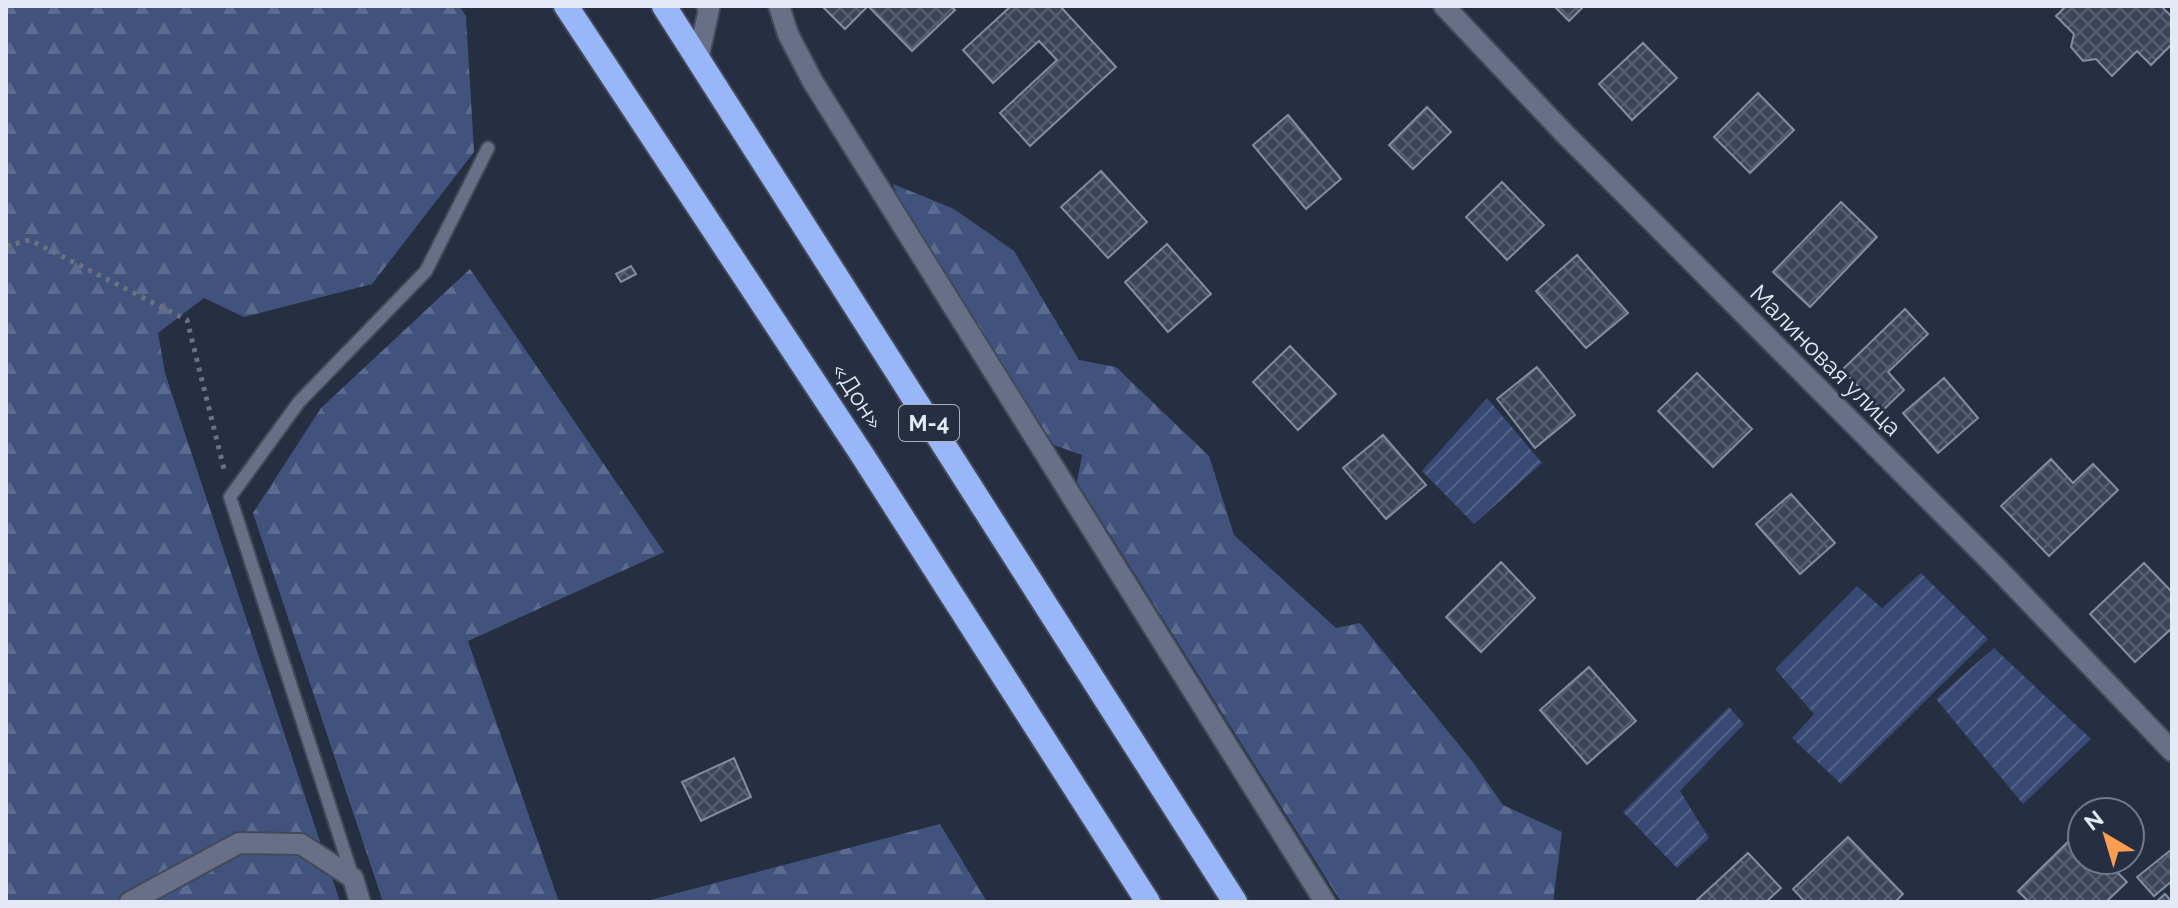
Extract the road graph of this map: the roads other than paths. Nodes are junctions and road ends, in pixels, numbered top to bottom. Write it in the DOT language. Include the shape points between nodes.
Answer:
graph roads {
  1 [pos="566,6"];
  2 [pos="664,6"];
  3 [pos="707,6"];
  4 [pos="779,6"];
  5 [pos="1444,6"];
  6 [pos="698,59"];
  7 [pos="488,148"];
  8 [pos="2172,751"];
  9 [pos="353,878"];
  10 [pos="130,902"];
  11 [pos="360,902"];
  12 [pos="1148,902"];
  13 [pos="1235,902"];
  14 [pos="1325,902"];
  1 -- 12 [label="highway, «Дон»"];
  2 -- 6 [label="highway, «Дон» / М-4"];
  3 -- 6 [label="street"];
  4 -- 14 [label="street" via="813,82"];
  5 -- 8 [label="street, Малиновая улица"];
  6 -- 13 [label="highway, «Дон» / М-4"];
  7 -- 9 [label="lane" via="426,271 299,402 230,497"];
  9 -- 10 [label="street" via="301,844 239,843"];
  9 -- 11 [label="street"];
}
